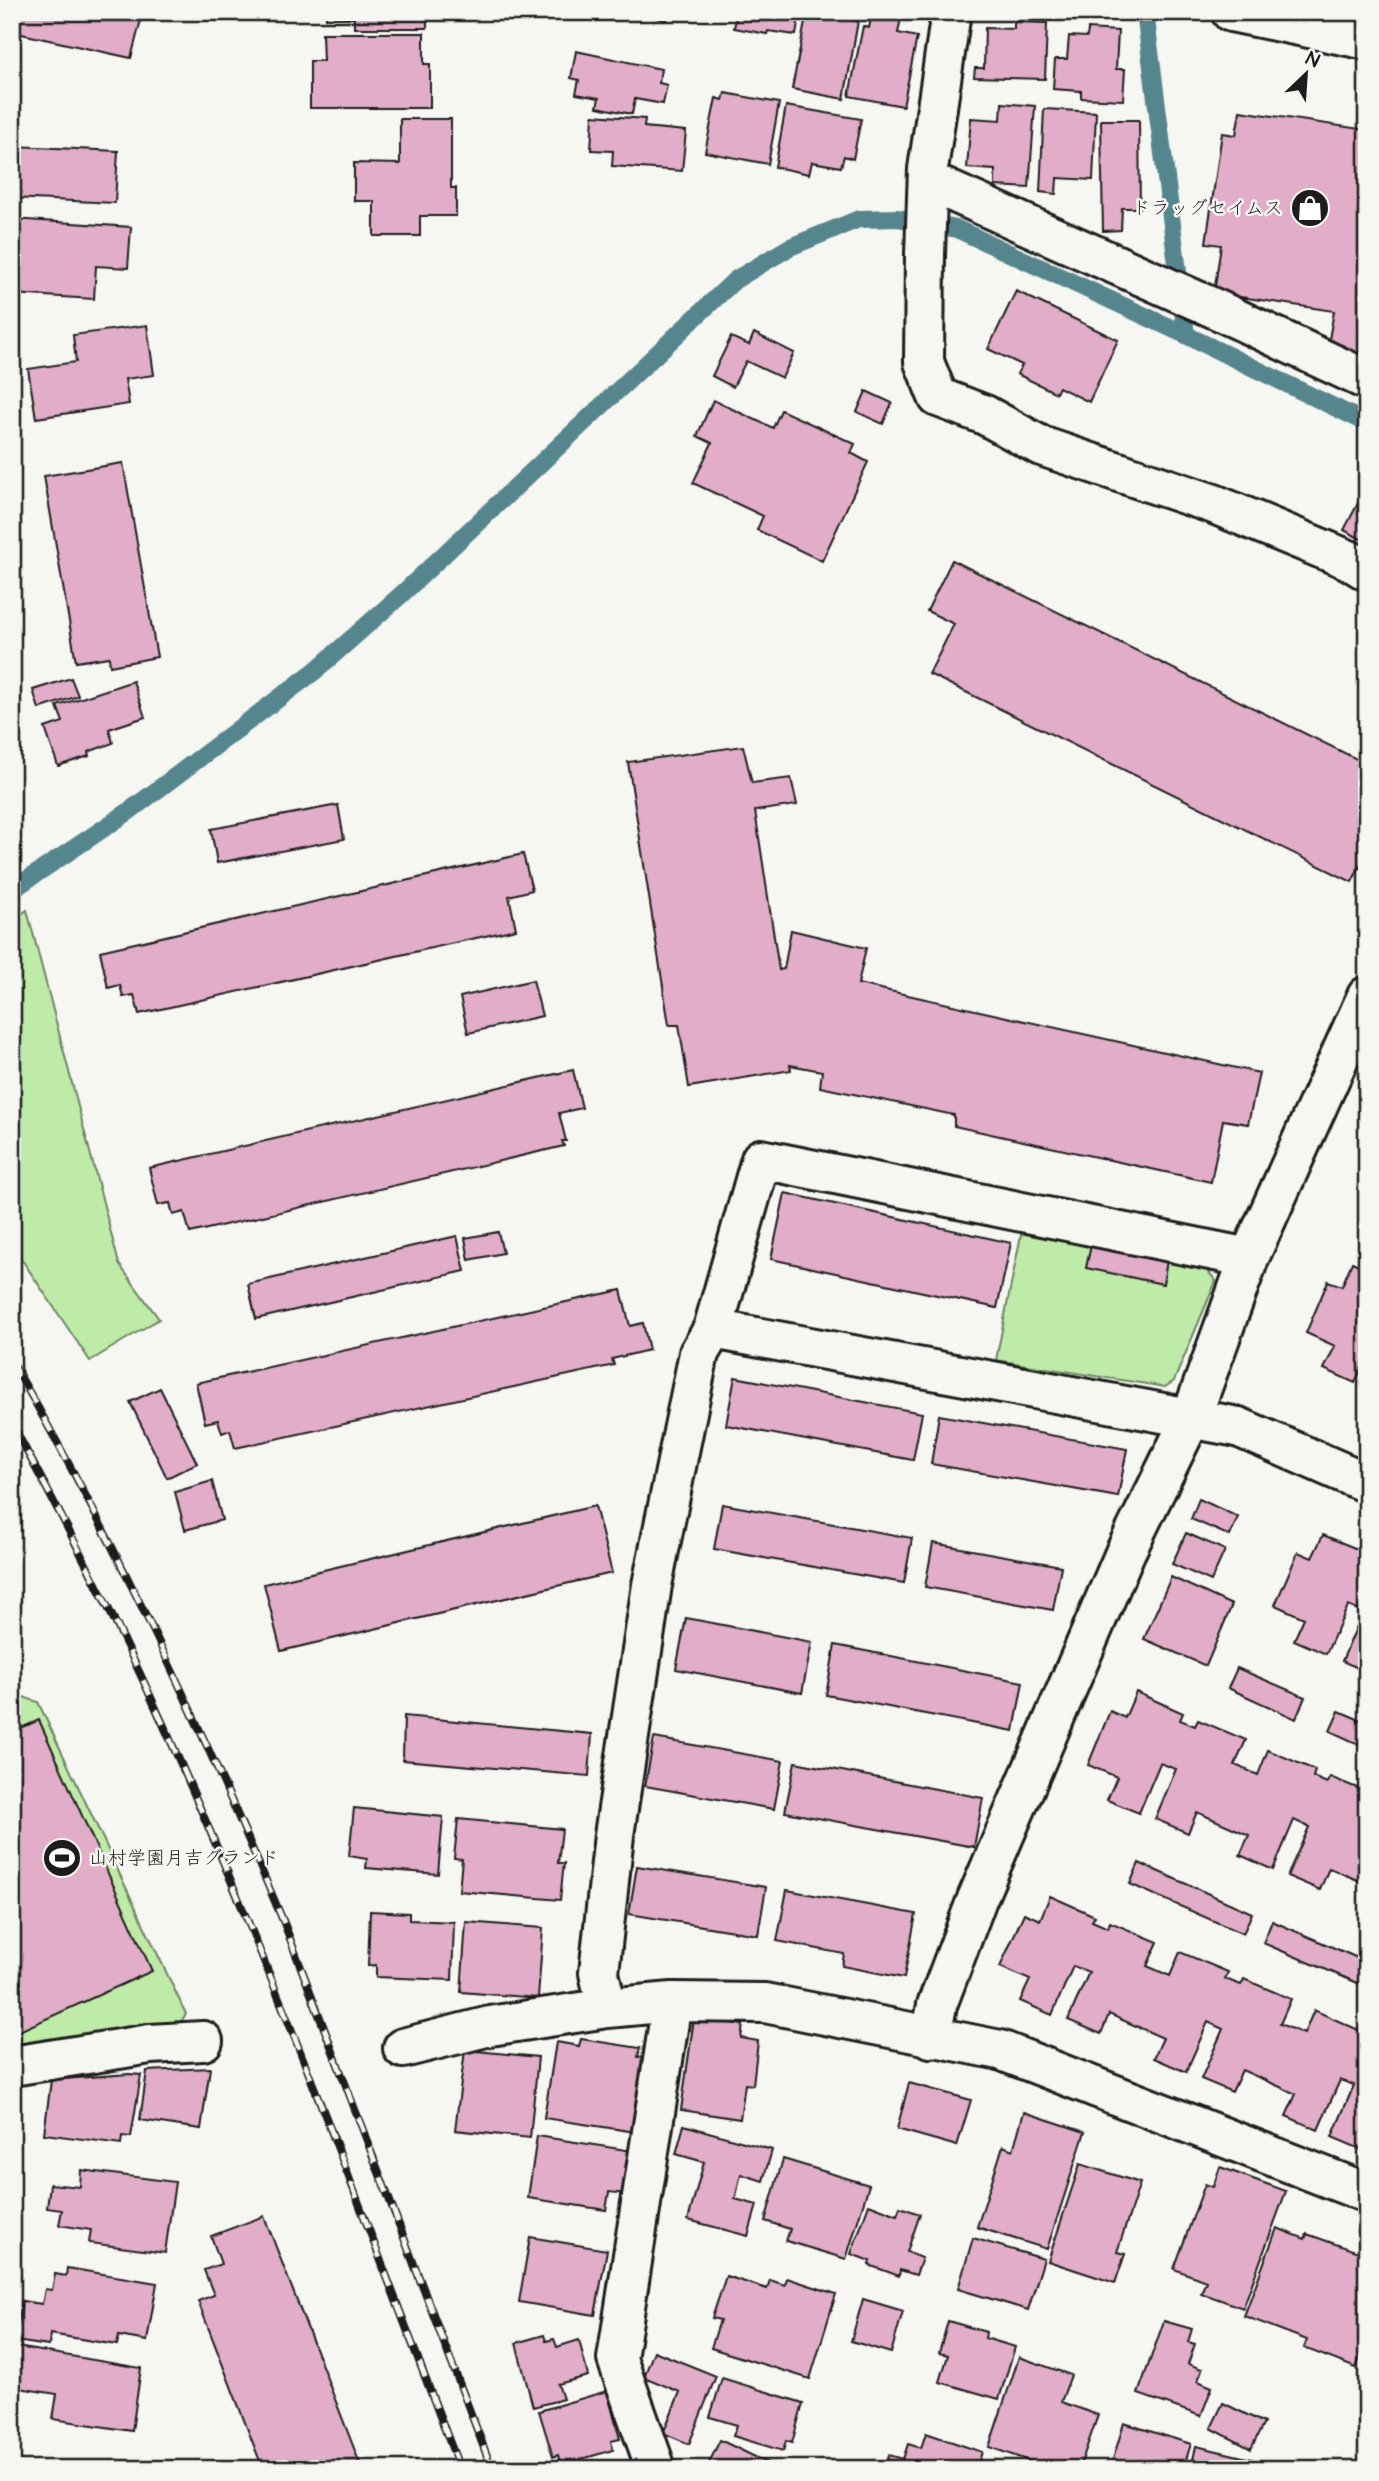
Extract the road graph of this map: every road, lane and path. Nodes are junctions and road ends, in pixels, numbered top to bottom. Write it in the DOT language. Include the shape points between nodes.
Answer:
graph roads {
  1 [pos="951,12"];
  2 [pos="1231,12"];
  3 [pos="1367,40"];
  4 [pos="928,181"];
  5 [pos="1367,380"];
  6 [pos="1367,571"];
  7 [pos="1367,996"];
  8 [pos="1249,1258"];
  9 [pos="713,1329"];
  10 [pos="1191,1418"];
  11 [pos="1367,1483"];
  12 [pos="672,2002"];
  13 [pos="607,2008"];
  14 [pos="931,2038"];
  15 [pos="203,2041"];
  16 [pos="403,2048"];
  17 [pos="12,2066"];
  18 [pos="1367,2193"];
  19 [pos="656,2469"];
  1 -- 4 [label="street"];
  2 -- 3 [label="street"];
  4 -- 5 [label="street"];
  4 -- 6 [label="street" via="924,362 937,397 985,415 1041,446 1214,504"];
  7 -- 8 [label="street"];
  8 -- 9 [label="street" via="761,1159"];
  8 -- 10 [label="street"];
  9 -- 10 [label="street"];
  9 -- 13 [label="street" via="699,1353 652,1585 598,1973"];
  10 -- 11 [label="street" via="1238,1427"];
  10 -- 14 [label="street" via="1125,1553 982,1887 937,2005"];
  12 -- 13 [label="street"];
  12 -- 14 [label="street" via="765,2003"];
  12 -- 19 [label="street" via="617,2359"];
  13 -- 16 [label="street" via="491,2026"];
  14 -- 18 [label="street" via="1000,2050"];
  15 -- 17 [label="street" via="150,2044"];
}
